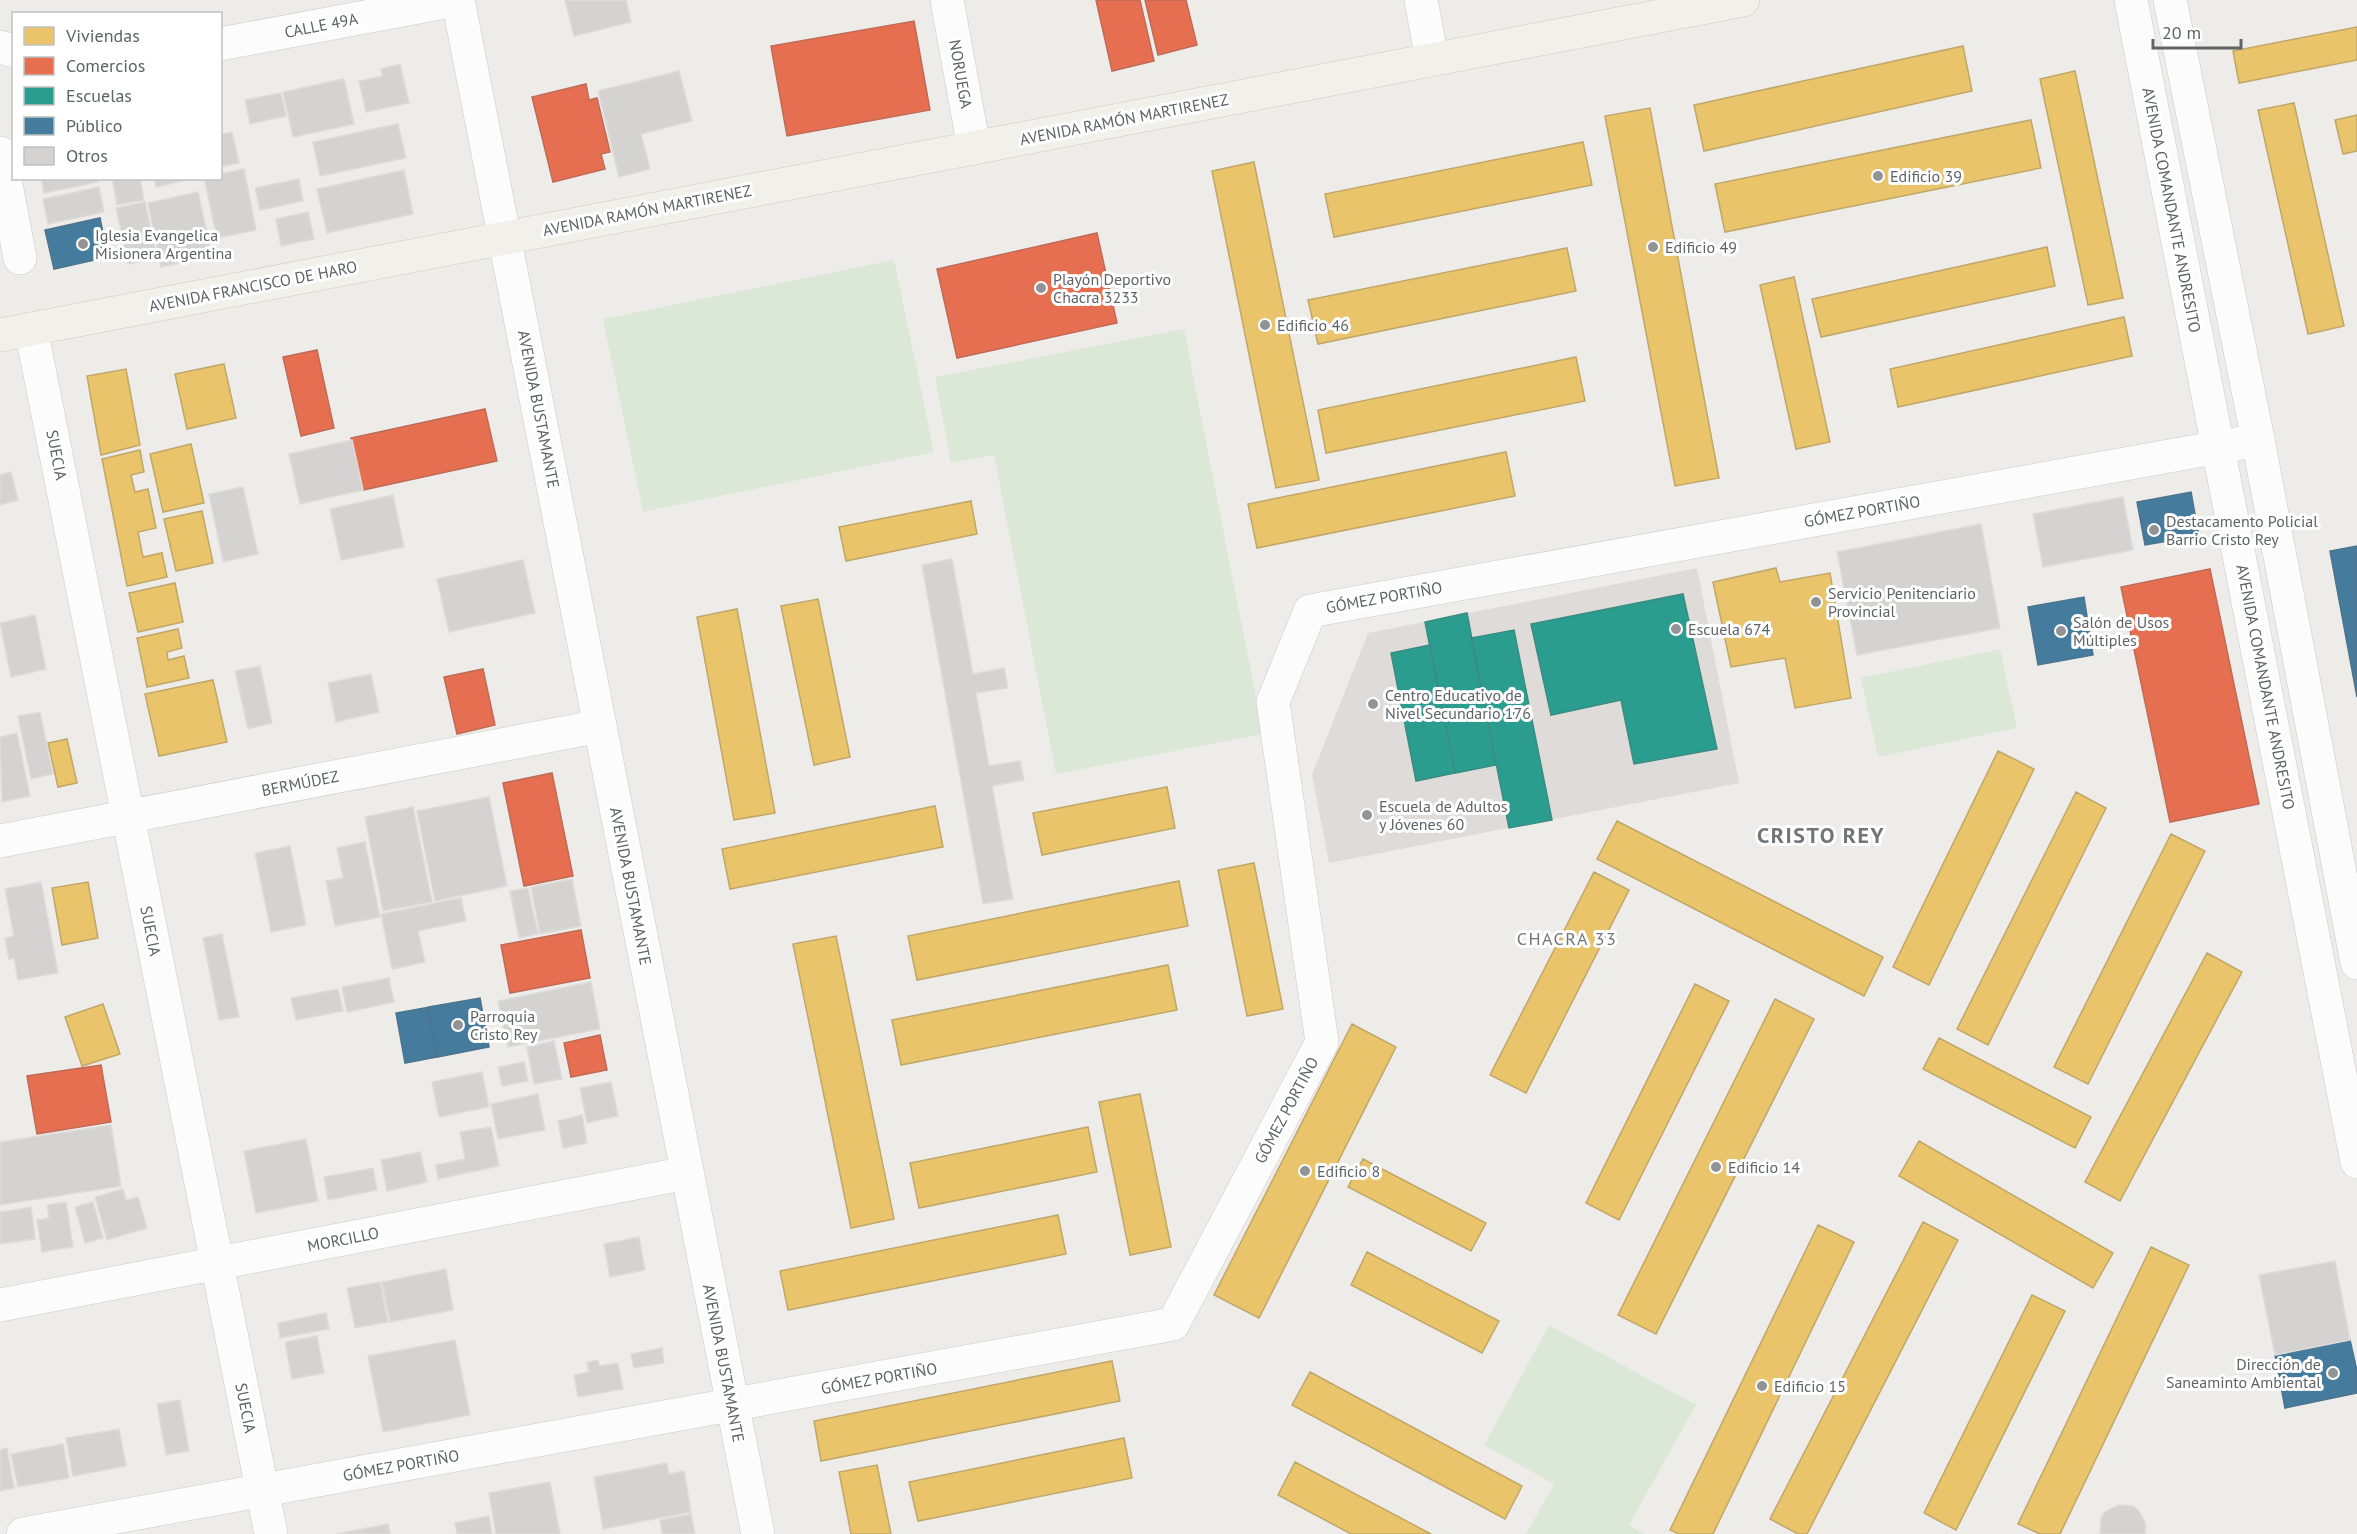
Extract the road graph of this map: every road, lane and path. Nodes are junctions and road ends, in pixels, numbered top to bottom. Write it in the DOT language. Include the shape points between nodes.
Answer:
graph roads {
  1 [pos="457,0"];
  2 [pos="947,0"];
  3 [pos="1420,0"];
  4 [pos="1743,0"];
  5 [pos="2131,0"];
  6 [pos="2170,0"];
  7 [pos="222,44"];
  8 [pos="1432,60"];
  9 [pos="974,148"];
  10 [pos="0,153"];
  11 [pos="506,237"];
  12 [pos="20,258"];
  13 [pos="32,328"];
  14 [pos="0,334"];
  15 [pos="2258,440"];
  16 [pos="2219,447"];
  17 [pos="600,726"];
  18 [pos="129,816"];
  19 [pos="0,841"];
  20 [pos="2341,879"];
  21 [pos="2305,886"];
  22 [pos="2357,963"];
  23 [pos="2357,1162"];
  24 [pos="687,1173"];
  25 [pos="217,1263"];
  26 [pos="0,1305"];
  27 [pos="733,1405"];
  28 [pos="262,1491"];
  29 [pos="23,1534"];
  30 [pos="271,1534"];
  31 [pos="758,1534"];
  1 -- 7 [label="street, CALLE 49A"];
  1 -- 11 [label="street, AVENIDA BUSTAMANTE"];
  2 -- 9 [label="street, NORUEGA"];
  3 -- 8 [label="street"];
  4 -- 8 [label="main road, AVENIDA RAMÓN MARTIRENEZ"];
  5 -- 16 [label="street, AVENIDA COMANDANTE ANDRESITO"];
  6 -- 15 [label="street"];
  8 -- 9 [label="main road, AVENIDA RAMÓN MARTIRENEZ"];
  9 -- 11 [label="main road, AVENIDA RAMÓN MARTIRENEZ"];
  10 -- 12 [label="street"];
  11 -- 13 [label="main road, AVENIDA FRANCISCO DE HARO"];
  11 -- 17 [label="street, AVENIDA BUSTAMANTE"];
  13 -- 14 [label="main road, AVENIDA FRANCISCO DE HARO"];
  13 -- 18 [label="street, SUECIA"];
  15 -- 16 [label="street, GÓMEZ PORTIÑO"];
  15 -- 20 [label="street"];
  16 -- 21 [label="street, AVENIDA COMANDANTE ANDRESITO"];
  16 -- 27 [label="street, GÓMEZ PORTIÑO" via="1310,611 1273,702 1322,1042 1173,1324"];
  17 -- 18 [label="street, BERMÚDEZ"];
  17 -- 24 [label="street, AVENIDA BUSTAMANTE"];
  18 -- 19 [label="street, BERMÚDEZ"];
  18 -- 25 [label="street, SUECIA"];
  20 -- 21 [label="street"];
  20 -- 22 [label="street"];
  21 -- 23 [label="street, AVENIDA COMANDANTE ANDRESITO"];
  24 -- 25 [label="street, MORCILLO"];
  24 -- 27 [label="street, AVENIDA BUSTAMANTE"];
  25 -- 26 [label="street, MORCILLO"];
  25 -- 28 [label="street, SUECIA"];
  27 -- 28 [label="street, GÓMEZ PORTIÑO"];
  27 -- 31 [label="street, AVENIDA BUSTAMANTE"];
  28 -- 29 [label="street, GÓMEZ PORTIÑO"];
  28 -- 30 [label="street, SUECIA"];
}
